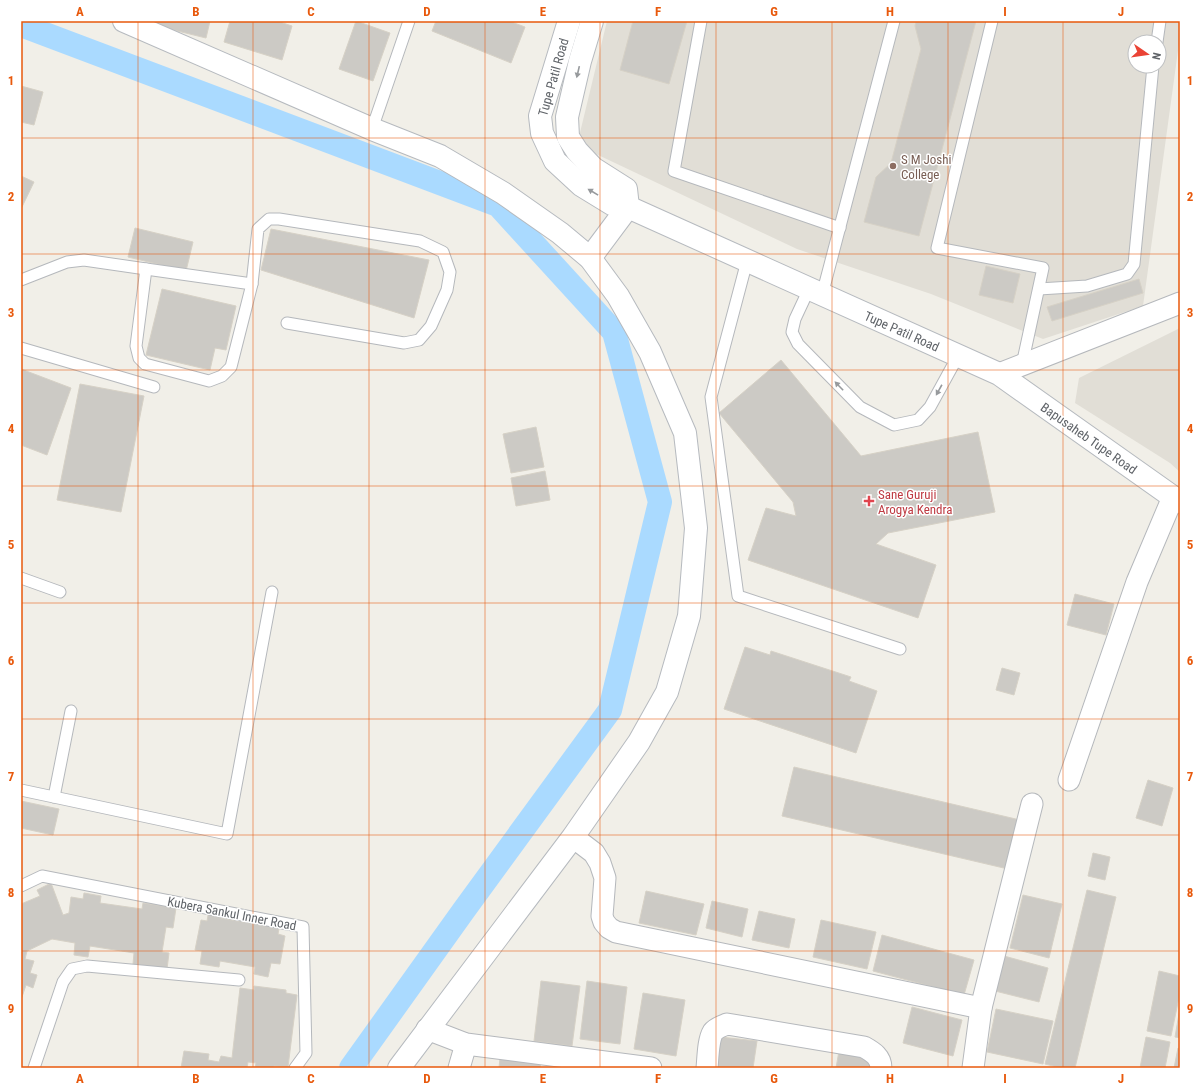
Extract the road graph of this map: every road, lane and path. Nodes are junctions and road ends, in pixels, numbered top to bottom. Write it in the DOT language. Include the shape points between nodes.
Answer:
graph roads {
  1 [pos="124,21"];
  2 [pos="409,21"];
  3 [pos="592,21"];
  4 [pos="701,21"];
  5 [pos="894,21"];
  6 [pos="992,21"];
  7 [pos="1160,21"];
  8 [pos="566,30"];
  9 [pos="1158,34"];
  10 [pos="585,46"];
  11 [pos="1152,74"];
  12 [pos="372,129"];
  13 [pos="568,137"];
  14 [pos="548,148"];
  15 [pos="628,207"];
  16 [pos="840,228"];
  17 [pos="590,258"];
  18 [pos="747,261"];
  19 [pos="146,269"];
  20 [pos="21,280"];
  21 [pos="252,284"];
  22 [pos="1039,289"];
  23 [pos="816,292"];
  24 [pos="1180,303"];
  25 [pos="286,323"];
  26 [pos="21,348"];
  27 [pos="958,356"];
  28 [pos="1022,365"];
  29 [pos="998,374"];
  30 [pos="154,387"];
  31 [pos="1177,500"];
  32 [pos="21,578"];
  33 [pos="60,592"];
  34 [pos="272,592"];
  35 [pos="900,649"];
  36 [pos="71,711"];
  37 [pos="1069,780"];
  38 [pos="21,790"];
  39 [pos="54,797"];
  40 [pos="1032,804"];
  41 [pos="573,837"];
  42 [pos="21,886"];
  43 [pos="239,980"];
  44 [pos="981,1008"];
  45 [pos="428,1029"];
  46 [pos="466,1044"];
  47 [pos="34,1068"];
  48 [pos="295,1068"];
  49 [pos="399,1068"];
  50 [pos="459,1068"];
  51 [pos="650,1068"];
  52 [pos="707,1068"];
  53 [pos="881,1068"];
  54 [pos="973,1068"];
  1 -- 12 [label="street"];
  2 -- 12 [label="lane"];
  3 -- 10 [label="street, Tupe Patil Road"];
  4 -- 16 [label="lane" via="674,171"];
  5 -- 16 [label="lane"];
  6 -- 22 [label="lane" via="937,248 1043,268"];
  7 -- 9 [label="lane"];
  8 -- 10 [label="street"];
  8 -- 14 [label="street, Tupe Patil Road" via="540,116 542,133"];
  10 -- 13 [label="street, Tupe Patil Road, one-way" via="567,117"];
  11 -- 22 [label="lane" via="1134,264 1127,274 1087,286"];
  12 -- 17 [label="street" via="440,156 478,178 560,233"];
  13 -- 14 [label="street"];
  13 -- 15 [label="street" via="593,168 626,189"];
  15 -- 14 [label="street, Tupe Patil Road, one-way" via="612,204 581,186 555,162"];
  15 -- 17 [label="street"];
  15 -- 18 [label="street, Tupe Patil Road"];
  16 -- 23 [label="lane"];
  17 -- 41 [label="street" via="618,296 650,352 685,433 696,528 689,616 667,692 639,742"];
  18 -- 23 [label="street, Tupe Patil Road"];
  18 -- 35 [label="lane" via="711,397 738,596"];
  19 -- 20 [label="lane" via="84,260 67,262"];
  19 -- 21 [label="lane"];
  19 -- 21 [label="lane" via="136,346 139,358 145,364 208,381 222,376 231,368"];
  21 -- 25 [label="lane" via="258,229 269,219 420,241 443,252 450,272 447,290 431,326 419,340 404,343"];
  22 -- 28 [label="lane"];
  23 -- 27 [label="street, Tupe Patil Road"];
  27 -- 23 [label="lane, one-way" via="930,407 918,420 894,425 860,408 798,344 792,332 795,318"];
  24 -- 28 [label="street"];
  26 -- 30 [label="lane"];
  27 -- 29 [label="street, Tupe Patil Road"];
  28 -- 29 [label="street"];
  29 -- 31 [label="street, Bapusaheb Tupe Road"];
  31 -- 37 [label="street" via="1137,582"];
  32 -- 33 [label="lane"];
  34 -- 39 [label="lane" via="227,834"];
  36 -- 39 [label="lane"];
  38 -- 39 [label="lane"];
  40 -- 44 [label="street"];
  41 -- 44 [label="street" via="594,853 600,863 605,878 602,916 609,928 616,932"];
  41 -- 45 [label="street"];
  42 -- 48 [label="lane, Kubera Sankul Inner Road" via="42,876 303,927 306,1054"];
  43 -- 47 [label="lane" via="87,966 72,969 63,982"];
  44 -- 54 [label="street"];
  45 -- 46 [label="street"];
  45 -- 49 [label="street"];
  46 -- 50 [label="street"];
  46 -- 51 [label="street"];
  52 -- 53 [label="street" via="713,1032 727,1024 864,1047 876,1054"];
}
